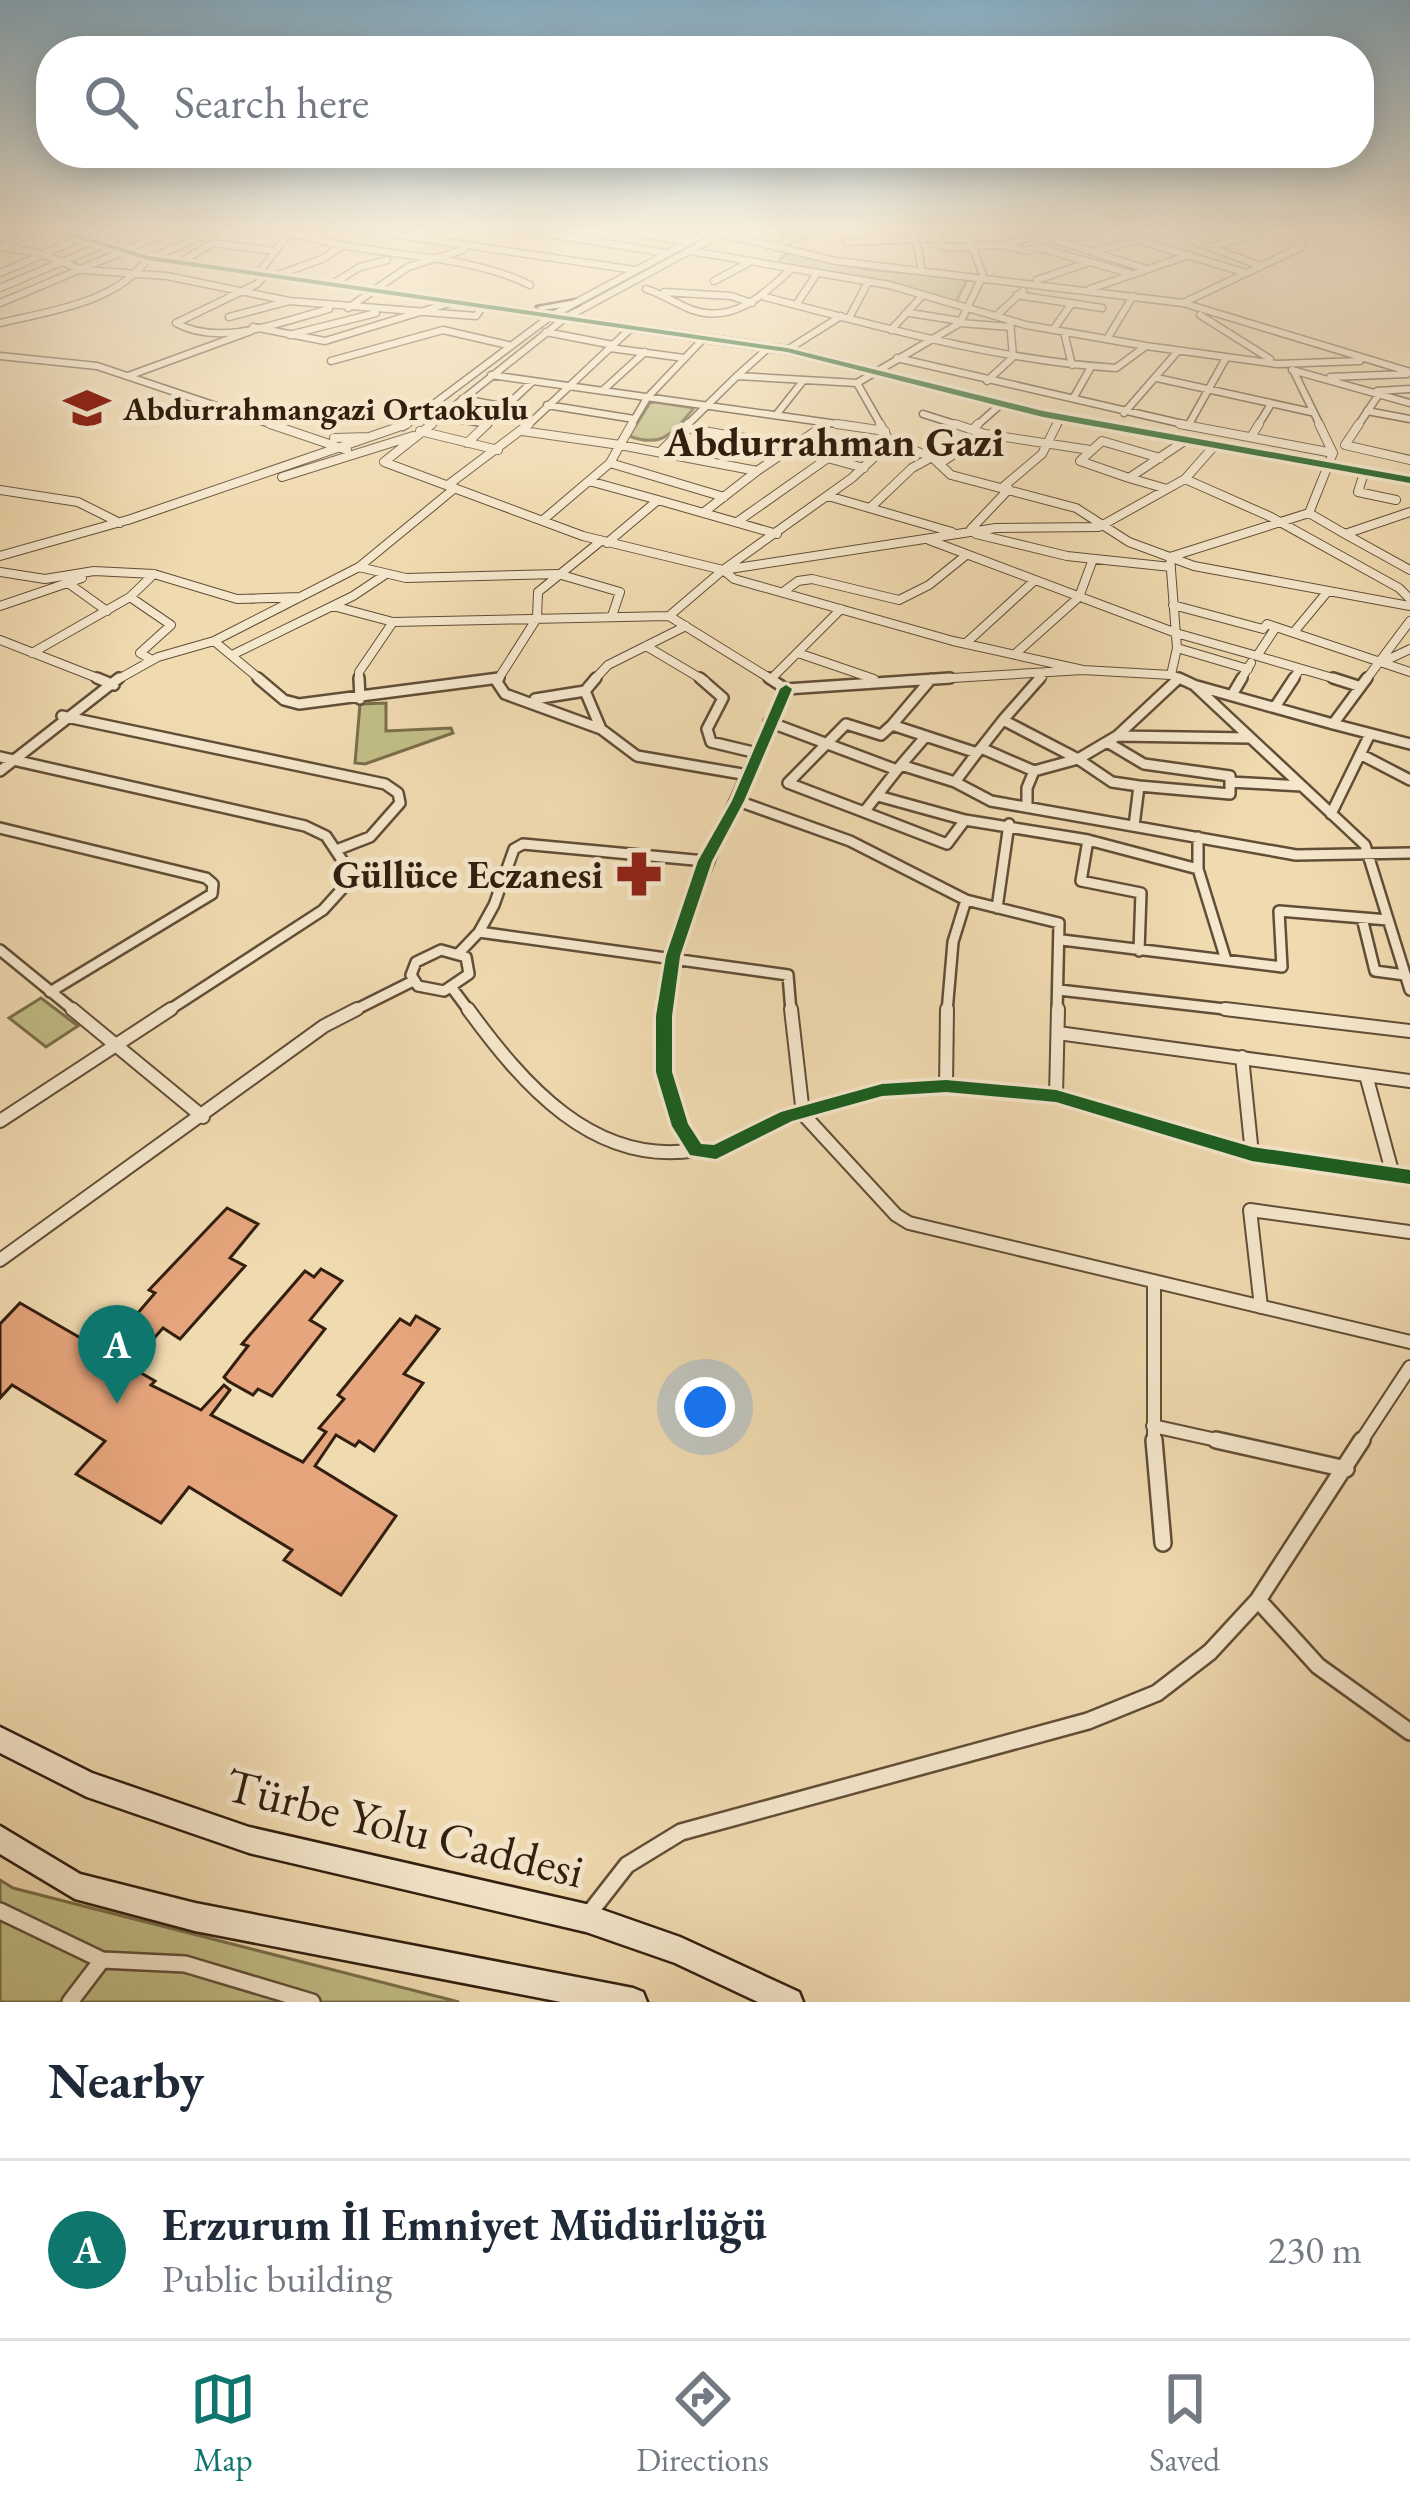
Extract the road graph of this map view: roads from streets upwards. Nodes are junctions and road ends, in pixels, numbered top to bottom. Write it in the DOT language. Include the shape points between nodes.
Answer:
graph roads {
  1 [pos="176,323"];
  2 [pos="271,323"];
  3 [pos="333,323"];
  4 [pos="384,323"];
  5 [pos="523,323"];
  6 [pos="544,323"];
  7 [pos="553,323"];
  8 [pos="606,323"];
  9 [pos="627,323"];
  10 [pos="834,323"];
  11 [pos="868,323"];
  12 [pos="898,323"];
  13 [pos="957,323"];
  14 [pos="1010,323"];
  15 [pos="1013,323"];
  16 [pos="1058,323"];
  17 [pos="1092,323"];
  18 [pos="1116,323"];
  19 [pos="1209,323"];
  20 [pos="1241,323"];
  21 [pos="253,328"];
  22 [pos="630,328"];
  23 [pos="891,330"];
  24 [pos="1053,330"];
  25 [pos="528,331"];
  26 [pos="545,332"];
  27 [pos="1064,332"];
  28 [pos="285,336"];
  29 [pos="1084,336"];
  30 [pos="703,339"];
  31 [pos="1107,339"];
  32 [pos="928,340"];
  33 [pos="508,345"];
  34 [pos="611,346"];
  35 [pos="1146,346"];
  36 [pos="790,348"];
  37 [pos="767,349"];
  38 [pos="1178,351"];
  39 [pos="645,352"];
  40 [pos="0,356"];
  41 [pos="1013,357"];
  42 [pos="684,358"];
  43 [pos="897,358"];
  44 [pos="1226,358"];
  45 [pos="331,361"];
  46 [pos="1370,361"];
  47 [pos="1277,364"];
  48 [pos="1072,365"];
  49 [pos="1091,368"];
  50 [pos="877,370"];
  51 [pos="1293,370"];
  52 [pos="1410,373"];
  53 [pos="491,375"];
  54 [pos="127,376"];
  55 [pos="737,376"];
  56 [pos="1157,378"];
  57 [pos="1324,380"];
  58 [pos="803,381"];
  59 [pos="987,381"];
  60 [pos="532,382"];
  61 [pos="857,383"];
  62 [pos="564,387"];
  63 [pos="1210,388"];
  64 [pos="1410,388"];
  65 [pos="602,392"];
  66 [pos="1375,393"];
  67 [pos="1074,397"];
  68 [pos="647,398"];
  69 [pos="462,399"];
  70 [pos="1410,403"];
  71 [pos="1271,404"];
  72 [pos="547,405"];
  73 [pos="1000,405"];
  74 [pos="703,406"];
  75 [pos="507,407"];
  76 [pos="1367,411"];
  77 [pos="1311,412"];
  78 [pos="1124,413"];
  79 [pos="923,414"];
  80 [pos="440,416"];
  81 [pos="776,416"];
  82 [pos="255,417"];
  83 [pos="1060,417"];
  84 [pos="1410,418"];
  85 [pos="634,419"];
  86 [pos="828,423"];
  87 [pos="488,424"];
  88 [pos="1188,426"];
  89 [pos="685,428"];
  90 [pos="974,428"];
  91 [pos="522,431"];
  92 [pos="885,431"];
  93 [pos="418,433"];
  94 [pos="986,434"];
  95 [pos="385,436"];
  96 [pos="1251,437"];
  97 [pos="334,438"];
  98 [pos="1186,440"];
  99 [pos="320,441"];
  100 [pos="1049,441"];
  101 [pos="467,442"];
  102 [pos="890,442"];
  103 [pos="620,445"];
  104 [pos="1215,446"];
  105 [pos="793,447"];
  106 [pos="346,449"];
  107 [pos="498,450"];
  108 [pos="662,450"];
  109 [pos="1090,450"];
  110 [pos="363,452"];
  111 [pos="827,458"];
  112 [pos="1160,458"];
  113 [pos="314,460"];
  114 [pos="935,460"];
  115 [pos="1329,460"];
  116 [pos="1410,460"];
  117 [pos="384,462"];
  118 [pos="610,463"];
  119 [pos="864,468"];
  120 [pos="758,471"];
  121 [pos="1364,473"];
  122 [pos="1129,478"];
  123 [pos="1408,478"];
  124 [pos="1185,479"];
  125 [pos="589,481"];
  126 [pos="452,486"];
  127 [pos="1006,488"];
  128 [pos="1168,489"];
  129 [pos="0,490"];
  130 [pos="724,496"];
  131 [pos="828,496"];
  132 [pos="658,500"];
  133 [pos="1396,500"];
  134 [pos="870,508"];
  135 [pos="1410,511"];
  136 [pos="703,512"];
  137 [pos="1309,513"];
  138 [pos="543,520"];
  139 [pos="124,521"];
  140 [pos="737,522"];
  141 [pos="1279,524"];
  142 [pos="1099,527"];
  143 [pos="967,532"];
  144 [pos="956,533"];
  145 [pos="1345,534"];
  146 [pos="777,535"];
  147 [pos="928,538"];
  148 [pos="604,542"];
  149 [pos="0,556"];
  150 [pos="965,556"];
  151 [pos="1093,559"];
  152 [pos="1170,562"];
  153 [pos="359,567"];
  154 [pos="723,570"];
  155 [pos="1410,570"];
  156 [pos="0,572"];
  157 [pos="100,572"];
  158 [pos="154,574"];
  159 [pos="386,574"];
  160 [pos="558,574"];
  161 [pos="1034,581"];
  162 [pos="68,583"];
  163 [pos="1328,591"];
  164 [pos="783,592"];
  165 [pos="130,597"];
  166 [pos="303,597"];
  167 [pos="1079,597"];
  168 [pos="1410,602"];
  169 [pos="1174,605"];
  170 [pos="0,606"];
  171 [pos="333,606"];
  172 [pos="842,609"];
  173 [pos="107,611"];
  174 [pos="612,616"];
  175 [pos="669,616"];
  176 [pos="537,618"];
  177 [pos="1410,621"];
  178 [pos="393,622"];
  179 [pos="686,626"];
  180 [pos="1276,627"];
  181 [pos="1294,632"];
  182 [pos="1176,633"];
  183 [pos="0,640"];
  184 [pos="214,641"];
  185 [pos="965,644"];
  186 [pos="646,646"];
  187 [pos="1177,649"];
  188 [pos="1410,649"];
  189 [pos="32,653"];
  190 [pos="798,653"];
  191 [pos="232,655"];
  192 [pos="1014,655"];
  193 [pos="1257,656"];
  194 [pos="152,660"];
  195 [pos="1386,660"];
  196 [pos="1248,669"];
  197 [pos="1300,669"];
  198 [pos="1083,670"];
  199 [pos="1046,672"];
  200 [pos="1410,672"];
  201 [pos="1174,677"];
  202 [pos="771,679"];
  203 [pos="931,680"];
  204 [pos="497,682"];
  205 [pos="882,682"];
  206 [pos="114,685"];
  207 [pos="1194,685"];
  208 [pos="1358,686"];
  209 [pos="786,688"];
  210 [pos="585,691"];
  211 [pos="1232,695"];
  212 [pos="360,699"];
  213 [pos="526,700"];
  214 [pos="1275,707"];
  215 [pos="62,716"];
  216 [pos="1003,720"];
  217 [pos="770,722"];
  218 [pos="1333,724"];
  219 [pos="892,725"];
  220 [pos="601,729"];
  221 [pos="1370,734"];
  222 [pos="926,736"];
  223 [pos="1250,738"];
  224 [pos="1112,739"];
  225 [pos="826,742"];
  226 [pos="1409,742"];
  227 [pos="979,750"];
  228 [pos="757,752"];
  229 [pos="1360,754"];
  230 [pos="6,758"];
  231 [pos="1078,759"];
  232 [pos="899,767"];
  233 [pos="0,771"];
  234 [pos="1034,771"];
  235 [pos="748,775"];
  236 [pos="1410,780"];
  237 [pos="956,782"];
  238 [pos="1230,782"];
  239 [pos="1139,786"];
  240 [pos="1302,786"];
  241 [pos="878,796"];
  242 [pos="738,801"];
  243 [pos="1027,807"];
  244 [pos="864,812"];
  245 [pos="1331,814"];
  246 [pos="965,820"];
  247 [pos="1009,824"];
  248 [pos="1135,826"];
  249 [pos="0,828"];
  250 [pos="1198,837"];
  251 [pos="1088,840"];
  252 [pos="339,849"];
  253 [pos="1410,853"];
  254 [pos="1368,856"];
  255 [pos="705,861"];
  256 [pos="1198,869"];
  257 [pos="966,900"];
  258 [pos="997,908"];
  259 [pos="1362,918"];
  260 [pos="1388,920"];
  261 [pos="479,932"];
  262 [pos="1062,940"];
  263 [pos="0,950"];
  264 [pos="1139,951"];
  265 [pos="459,953"];
  266 [pos="674,956"];
  267 [pos="1226,961"];
  268 [pos="1405,975"];
  269 [pos="413,981"];
  270 [pos="452,988"];
  271 [pos="1059,990"];
  272 [pos="1410,990"];
  273 [pos="50,992"];
  274 [pos="1410,1030"];
  275 [pos="1058,1033"];
  276 [pos="116,1045"];
  277 [pos="1242,1057"];
  278 [pos="1366,1075"];
  279 [pos="1410,1081"];
  280 [pos="946,1087"];
  281 [pos="1056,1096"];
  282 [pos="803,1114"];
  283 [pos="203,1117"];
  284 [pos="0,1121"];
  285 [pos="696,1150"];
  286 [pos="1252,1154"];
  287 [pos="1393,1175"];
  288 [pos="1410,1177"];
  289 [pos="1410,1232"];
  290 [pos="0,1260"];
  291 [pos="1154,1281"];
  292 [pos="1261,1307"];
  293 [pos="1410,1342"];
  294 [pos="1408,1375"];
  295 [pos="1153,1426"];
  296 [pos="1346,1469"];
  297 [pos="1163,1544"];
  298 [pos="1258,1600"];
  299 [pos="1410,1732"];
  300 [pos="0,1740"];
  301 [pos="0,1839"];
  302 [pos="0,1911"];
  303 [pos="586,1918"];
  304 [pos="102,1960"];
  305 [pos="70,2002"];
  306 [pos="312,2002"];
  307 [pos="633,2002"];
  308 [pos="789,2002"];
  1 -- 21 [label="street" via="204,333"];
  2 -- 21 [label="street"];
  3 -- 28 [label="street"];
  4 -- 28 [label="street" via="325,341"];
  5 -- 25 [label="street"];
  6 -- 25 [label="street"];
  7 -- 26 [label="street"];
  8 -- 22 [label="street"];
  9 -- 36 [label="street"];
  10 -- 36 [label="street"];
  11 -- 23 [label="street"];
  12 -- 23 [label="street"];
  13 -- 32 [label="street"];
  14 -- 41 [label="street"];
  15 -- 24 [label="street"];
  16 -- 24 [label="street"];
  17 -- 29 [label="street"];
  18 -- 31 [label="street"];
  19 -- 47 [label="street"];
  20 -- 46 [label="street"];
  21 -- 28 [label="street"];
  21 -- 54 [label="street"];
  22 -- 30 [label="street"];
  22 -- 34 [label="street"];
  23 -- 32 [label="street"];
  24 -- 27 [label="street"];
  25 -- 33 [label="street"];
  26 -- 34 [label="street"];
  26 -- 53 [label="street"];
  27 -- 29 [label="street"];
  27 -- 48 [label="street"];
  29 -- 31 [label="street"];
  30 -- 37 [label="street"];
  30 -- 42 [label="street"];
  31 -- 35 [label="street"];
  32 -- 41 [label="street"];
  32 -- 43 [label="street"];
  33 -- 45 [label="street" via="443,330"];
  33 -- 95 [label="street"];
  34 -- 39 [label="street"];
  34 -- 62 [label="street"];
  35 -- 38 [label="street"];
  35 -- 49 [label="street" via="1121,366"];
  36 -- 37 [label="street"];
  36 -- 50 [label="street"];
  37 -- 55 [label="street"];
  38 -- 44 [label="street"];
  38 -- 56 [label="street"];
  39 -- 42 [label="street"];
  39 -- 65 [label="street"];
  40 -- 54 [label="street"];
  41 -- 48 [label="street"];
  41 -- 59 [label="street"];
  42 -- 68 [label="street"];
  43 -- 50 [label="street"];
  43 -- 59 [label="street"];
  44 -- 47 [label="street"];
  44 -- 63 [label="street"];
  46 -- 47 [label="street"];
  46 -- 52 [label="street"];
  47 -- 51 [label="street"];
  48 -- 49 [label="street"];
  49 -- 67 [label="street"];
  50 -- 61 [label="street"];
  50 -- 73 [label="street"];
  50 -- 115 [label="street"];
  51 -- 57 [label="street"];
  51 -- 77 [label="street"];
  52 -- 57 [label="street"];
  53 -- 60 [label="street"];
  53 -- 69 [label="street"];
  54 -- 82 [label="street"];
  55 -- 58 [label="street"];
  55 -- 74 [label="street"];
  56 -- 63 [label="street"];
  56 -- 78 [label="street"];
  57 -- 66 [label="street"];
  58 -- 61 [label="street"];
  58 -- 81 [label="street"];
  59 -- 67 [label="street"];
  60 -- 62 [label="street"];
  60 -- 75 [label="street"];
  61 -- 92 [label="street"];
  62 -- 65 [label="street"];
  62 -- 72 [label="street"];
  63 -- 71 [label="street"];
  63 -- 88 [label="street"];
  64 -- 66 [label="street"];
  65 -- 68 [label="street"];
  66 -- 70 [label="street"];
  66 -- 76 [label="street"];
  67 -- 78 [label="street"];
  68 -- 74 [label="street"];
  68 -- 85 [label="street"];
  69 -- 75 [label="street"];
  69 -- 80 [label="street"];
  71 -- 77 [label="street"];
  71 -- 96 [label="street"];
  72 -- 85 [label="street"];
  72 -- 91 [label="street"];
  73 -- 83 [label="street"];
  73 -- 90 [label="street"];
  74 -- 81 [label="street"];
  74 -- 89 [label="street"];
  75 -- 87 [label="street"];
  76 -- 84 [label="street"];
  76 -- 116 [label="street" via="1345,445"];
  77 -- 115 [label="street"];
  78 -- 88 [label="street"];
  79 -- 90 [label="street"];
  80 -- 87 [label="street"];
  80 -- 93 [label="street"];
  81 -- 86 [label="street"];
  82 -- 97 [label="street"];
  82 -- 99 [label="street"];
  83 -- 98 [label="street"];
  83 -- 100 [label="street"];
  85 -- 103 [label="street"];
  86 -- 92 [label="street"];
  86 -- 105 [label="street"];
  87 -- 101 [label="street"];
  88 -- 96 [label="street"];
  89 -- 105 [label="street"];
  89 -- 108 [label="street"];
  90 -- 94 [label="street"];
  91 -- 103 [label="street"];
  91 -- 107 [label="street"];
  92 -- 102 [label="street"];
  93 -- 101 [label="street"];
  93 -- 110 [label="street"];
  93 -- 117 [label="street"];
  94 -- 100 [label="street"];
  94 -- 114 [label="street"];
  95 -- 97 [label="street"];
  95 -- 110 [label="street"];
  96 -- 115 [label="street"];
  97 -- 110 [label="street"];
  98 -- 104 [label="street"];
  98 -- 112 [label="street"];
  99 -- 106 [label="street"];
  99 -- 113 [label="street"];
  100 -- 109 [label="street"];
  100 -- 127 [label="street"];
  101 -- 107 [label="street"];
  102 -- 114 [label="street"];
  102 -- 119 [label="street"];
  103 -- 108 [label="street"];
  103 -- 118 [label="street"];
  104 -- 115 [label="street"];
  104 -- 124 [label="street"];
  105 -- 111 [label="street"];
  105 -- 120 [label="street"];
  106 -- 110 [label="street"];
  106 -- 113 [label="street"];
  107 -- 126 [label="street"];
  108 -- 120 [label="street"];
  109 -- 112 [label="street" via="1102,441"];
  109 -- 122 [label="street" via="1083,464"];
  110 -- 117 [label="street"];
  110 -- 139 [label="street"];
  111 -- 119 [label="street"];
  111 -- 140 [label="street"];
  112 -- 122 [label="street"];
  113 -- 139 [label="street"];
  114 -- 127 [label="street" via="951,475"];
  114 -- 134 [label="street" via="886,488"];
  115 -- 121 [label="street"];
  115 -- 123 [label="street"];
  115 -- 137 [label="street"];
  117 -- 126 [label="street"];
  118 -- 125 [label="street"];
  118 -- 130 [label="street"];
  119 -- 131 [label="street"];
  120 -- 130 [label="street"];
  121 -- 123 [label="street"];
  121 -- 133 [label="street" via="1358,492"];
  122 -- 128 [label="street"];
  123 -- 133 [label="street"];
  124 -- 128 [label="street"];
  124 -- 141 [label="street"];
  125 -- 132 [label="street"];
  125 -- 138 [label="street"];
  126 -- 138 [label="street"];
  126 -- 153 [label="street"];
  127 -- 142 [label="street" via="1076,508"];
  127 -- 143 [label="street"];
  128 -- 142 [label="street"];
  129 -- 139 [label="street" via="78,502"];
  130 -- 136 [label="street"];
  131 -- 134 [label="street"];
  131 -- 146 [label="street"];
  132 -- 136 [label="street"];
  132 -- 148 [label="street"];
  133 -- 135 [label="street"];
  134 -- 144 [label="street"];
  135 -- 145 [label="street"];
  136 -- 140 [label="street"];
  137 -- 141 [label="street"];
  137 -- 145 [label="street"];
  138 -- 148 [label="street"];
  139 -- 149 [label="street"];
  140 -- 146 [label="street"];
  141 -- 152 [label="street"];
  141 -- 168 [label="street" via="1399,587"];
  142 -- 143 [label="street"];
  142 -- 152 [label="street"];
  143 -- 144 [label="street"];
  143 -- 151 [label="street"];
  144 -- 147 [label="street"];
  145 -- 155 [label="street"];
  146 -- 154 [label="street"];
  147 -- 150 [label="street"];
  147 -- 154 [label="street"];
  148 -- 154 [label="street"];
  148 -- 160 [label="street"];
  150 -- 161 [label="street"];
  150 -- 164 [label="street" via="899,600 812,579"];
  151 -- 152 [label="street"];
  151 -- 167 [label="street"];
  152 -- 163 [label="street"];
  152 -- 169 [label="street"];
  153 -- 159 [label="street"];
  153 -- 166 [label="street"];
  154 -- 164 [label="street"];
  154 -- 175 [label="street"];
  156 -- 157 [label="street" via="45,579"];
  157 -- 158 [label="street"];
  157 -- 162 [label="street"];
  158 -- 165 [label="street"];
  158 -- 166 [label="street" via="237,599"];
  159 -- 160 [label="street"];
  159 -- 171 [label="street"];
  160 -- 174 [label="street" via="620,592"];
  160 -- 176 [label="street" via="538,592"];
  161 -- 167 [label="street"];
  161 -- 185 [label="street"];
  162 -- 170 [label="street"];
  162 -- 173 [label="street"];
  163 -- 168 [label="street"];
  163 -- 181 [label="street"];
  164 -- 172 [label="street"];
  165 -- 173 [label="street"];
  165 -- 194 [label="street" via="171,625 140,653"];
  166 -- 184 [label="street"];
  167 -- 182 [label="street"];
  167 -- 192 [label="street"];
  169 -- 180 [label="street"];
  169 -- 182 [label="street"];
  171 -- 178 [label="street"];
  171 -- 191 [label="street"];
  172 -- 185 [label="street"];
  172 -- 190 [label="street"];
  173 -- 189 [label="street"];
  174 -- 175 [label="street"];
  174 -- 176 [label="street"];
  175 -- 179 [label="street"];
  176 -- 178 [label="street"];
  176 -- 204 [label="street"];
  177 -- 195 [label="street"];
  178 -- 212 [label="street" via="359,672"];
  179 -- 186 [label="street"];
  179 -- 202 [label="street"];
  180 -- 181 [label="street"];
  180 -- 193 [label="street"];
  181 -- 195 [label="street"];
  182 -- 187 [label="street"];
  182 -- 193 [label="street"];
  183 -- 189 [label="street"];
  184 -- 191 [label="street"];
  184 -- 194 [label="street"];
  185 -- 192 [label="street"];
  186 -- 210 [label="street" via="608,665"];
  186 -- 228 [label="street" via="723,698 707,729 711,742"];
  187 -- 196 [label="street"];
  187 -- 201 [label="street"];
  188 -- 195 [label="street"];
  189 -- 206 [label="street"];
  190 -- 202 [label="street"];
  190 -- 205 [label="street"];
  191 -- 212 [label="street" via="284,700"];
  192 -- 198 [label="street"];
  193 -- 196 [label="street"];
  193 -- 197 [label="street"];
  194 -- 206 [label="street"];
  195 -- 200 [label="street"];
  195 -- 208 [label="street"];
  196 -- 211 [label="street"];
  197 -- 208 [label="street"];
  197 -- 214 [label="street"];
  198 -- 199 [label="street"];
  198 -- 201 [label="street"];
  199 -- 203 [label="street"];
  199 -- 216 [label="street"];
  201 -- 207 [label="street"];
  201 -- 224 [label="street"];
  202 -- 209 [label="street"];
  203 -- 205 [label="street"];
  203 -- 219 [label="street"];
  204 -- 212 [label="street"];
  204 -- 213 [label="street"];
  205 -- 209 [label="street"];
  206 -- 215 [label="street"];
  207 -- 211 [label="street"];
  207 -- 223 [label="street"];
  208 -- 218 [label="street"];
  209 -- 217 [label="street"];
  210 -- 213 [label="street"];
  210 -- 220 [label="street"];
  211 -- 214 [label="street"];
  213 -- 220 [label="street"];
  214 -- 218 [label="street"];
  215 -- 230 [label="street"];
  215 -- 252 [label="street" via="398,793 400,803 379,830"];
  216 -- 227 [label="street"];
  216 -- 231 [label="street"];
  217 -- 225 [label="street"];
  217 -- 228 [label="street"];
  218 -- 221 [label="street"];
  219 -- 222 [label="street"];
  219 -- 225 [label="street" via="881,735 846,724"];
  220 -- 235 [label="street" via="637,756"];
  221 -- 226 [label="street"];
  221 -- 229 [label="street"];
  222 -- 227 [label="street"];
  222 -- 232 [label="street"];
  223 -- 224 [label="street"];
  223 -- 240 [label="street"];
  224 -- 231 [label="street"];
  224 -- 238 [label="street" via="1144,764 1231,776"];
  225 -- 232 [label="street"];
  225 -- 244 [label="street" via="788,783"];
  227 -- 234 [label="street"];
  227 -- 237 [label="street"];
  228 -- 235 [label="street"];
  229 -- 236 [label="street"];
  229 -- 245 [label="street"];
  230 -- 233 [label="street"];
  230 -- 252 [label="street" via="305,826"];
  231 -- 234 [label="street"];
  231 -- 239 [label="street" via="1112,782"];
  232 -- 237 [label="street"];
  232 -- 241 [label="street"];
  234 -- 243 [label="street"];
  235 -- 242 [label="street"];
  237 -- 243 [label="street" via="991,801"];
  238 -- 239 [label="street" via="1230,794"];
  238 -- 240 [label="street"];
  239 -- 248 [label="street"];
  240 -- 245 [label="street"];
  241 -- 244 [label="street"];
  241 -- 246 [label="street"];
  242 -- 255 [label="street"];
  242 -- 257 [label="street" via="850,841"];
  243 -- 248 [label="street"];
  244 -- 246 [label="street" via="947,844"];
  245 -- 254 [label="street"];
  246 -- 247 [label="street"];
  247 -- 251 [label="street"];
  247 -- 258 [label="street"];
  248 -- 250 [label="street"];
  249 -- 273 [label="street" via="213,884 212,894"];
  250 -- 254 [label="street" via="1296,855"];
  250 -- 256 [label="street"];
  251 -- 256 [label="street"];
  251 -- 264 [label="street" via="1081,881 1141,893"];
  252 -- 276 [label="street" via="348,869 323,910"];
  253 -- 254 [label="street"];
  254 -- 260 [label="street"];
  255 -- 261 [label="street" via="527,842 514,849"];
  255 -- 266 [label="street"];
  256 -- 267 [label="street"];
  257 -- 258 [label="street"];
  257 -- 280 [label="street" via="948,1010"];
  258 -- 262 [label="street" via="1050,917"];
  259 -- 260 [label="street"];
  259 -- 267 [label="street" via="1279,911 1282,967"];
  259 -- 268 [label="street" via="1376,971"];
  260 -- 268 [label="street"];
  261 -- 265 [label="street"];
  261 -- 266 [label="street"];
  262 -- 264 [label="street"];
  262 -- 271 [label="street"];
  263 -- 273 [label="street"];
  264 -- 267 [label="street"];
  265 -- 269 [label="street" via="423,956"];
  265 -- 270 [label="street" via="470,968"];
  266 -- 282 [label="street" via="790,977"];
  266 -- 285 [label="street" via="664,1072"];
  268 -- 272 [label="street"];
  269 -- 270 [label="street" via="425,990"];
  269 -- 283 [label="street" via="324,1026"];
  270 -- 285 [label="street" via="549,1107 654,1153"];
  271 -- 274 [label="street"];
  271 -- 275 [label="street"];
  273 -- 276 [label="street"];
  275 -- 277 [label="street"];
  275 -- 281 [label="street"];
  276 -- 283 [label="street"];
  276 -- 284 [label="street"];
  277 -- 278 [label="street"];
  277 -- 286 [label="street"];
  278 -- 279 [label="street"];
  278 -- 287 [label="street"];
  280 -- 281 [label="street"];
  280 -- 282 [label="street" via="882,1090"];
  281 -- 286 [label="street"];
  282 -- 285 [label="street" via="716,1152"];
  282 -- 291 [label="street" via="909,1223"];
  283 -- 290 [label="street"];
  286 -- 287 [label="street"];
  287 -- 288 [label="street"];
  289 -- 292 [label="street" via="1250,1210"];
  291 -- 292 [label="street"];
  291 -- 295 [label="street"];
  292 -- 293 [label="street"];
  294 -- 296 [label="street"];
  295 -- 296 [label="street"];
  295 -- 297 [label="street"];
  296 -- 298 [label="street"];
  298 -- 299 [label="street" via="1318,1666"];
  298 -- 303 [label="street" via="1184,1675 1121,1710 681,1832 620,1869"];
  300 -- 303 [label="street, Türbe Yolu Caddesi" via="87,1784 249,1840"];
  301 -- 307 [label="street" via="75,1886 175,1912"];
  302 -- 304 [label="street"];
  303 -- 308 [label="street, Türbe Yolu Caddesi"];
  304 -- 305 [label="street"];
  304 -- 306 [label="street" via="185,1964"];
}
